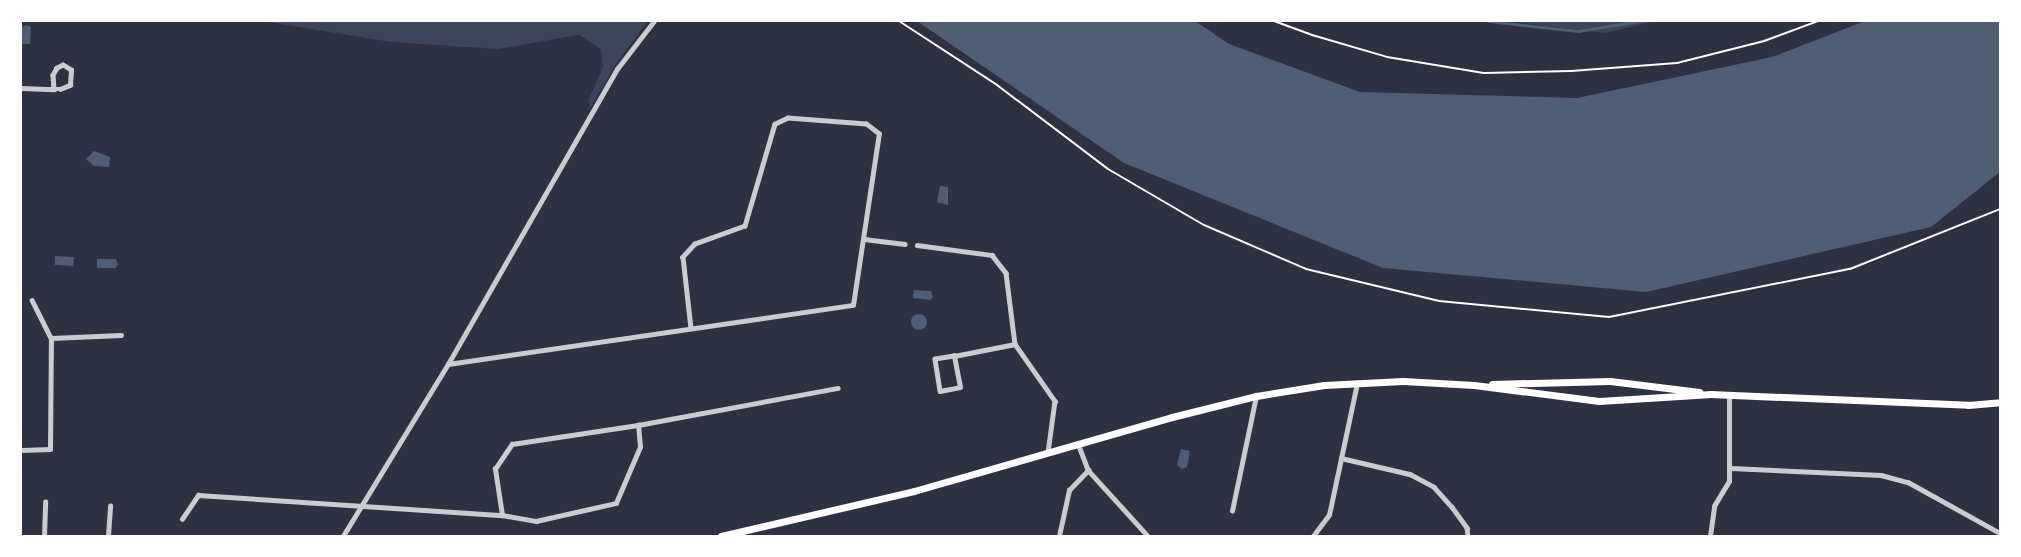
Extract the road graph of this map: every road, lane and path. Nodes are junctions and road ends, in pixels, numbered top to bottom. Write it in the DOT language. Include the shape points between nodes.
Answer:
graph roads {
  1 [pos="654,21"];
  2 [pos="899,21"];
  3 [pos="1274,21"];
  4 [pos="1818,21"];
  5 [pos="21,88"];
  6 [pos="54,89"];
  7 [pos="2000,209"];
  8 [pos="864,239"];
  9 [pos="905,244"];
  10 [pos="917,245"];
  11 [pos="32,300"];
  12 [pos="691,328"];
  13 [pos="121,335"];
  14 [pos="51,338"];
  15 [pos="1015,344"];
  16 [pos="954,356"];
  17 [pos="448,364"];
  18 [pos="1358,383"];
  19 [pos="1474,385"];
  20 [pos="838,388"];
  21 [pos="1712,394"];
  22 [pos="1729,395"];
  23 [pos="1256,396"];
  24 [pos="2000,402"];
  25 [pos="638,425"];
  26 [pos="1079,446"];
  27 [pos="21,450"];
  28 [pos="1048,453"];
  29 [pos="1341,458"];
  30 [pos="1731,468"];
  31 [pos="1088,470"];
  32 [pos="45,502"];
  33 [pos="110,506"];
  34 [pos="361,506"];
  35 [pos="1232,511"];
  36 [pos="501,515"];
  37 [pos="182,519"];
  38 [pos="2000,533"];
  39 [pos="730,535"];
  40 [pos="44,536"];
  41 [pos="108,536"];
  42 [pos="343,536"];
  43 [pos="721,536"];
  44 [pos="1059,536"];
  45 [pos="1148,536"];
  46 [pos="1313,536"];
  47 [pos="1468,536"];
  48 [pos="1710,536"];
  1 -- 17 [label="street" via="617,69"];
  2 -- 7 [label="path" via="997,85 1108,168 1204,225 1306,269 1439,301 1609,317 1850,269"];
  3 -- 4 [label="path" via="1387,57 1484,73 1677,63 1764,41"];
  5 -- 6 [label="street"];
  6 -- 6 [label="street" via="70,85 71,70 63,65 53,75"];
  8 -- 9 [label="street"];
  8 -- 12 [label="street" via="853,305"];
  8 -- 12 [label="street" via="879,134 866,124 788,118 775,124 745,226 695,244 683,257"];
  10 -- 15 [label="street" via="992,255 1006,273"];
  11 -- 14 [label="street"];
  12 -- 17 [label="street"];
  13 -- 14 [label="street"];
  14 -- 27 [label="street" via="50,449"];
  15 -- 16 [label="street"];
  15 -- 28 [label="street" via="1055,401"];
  16 -- 16 [label="street" via="960,387 940,391 935,359"];
  17 -- 34 [label="street"];
  18 -- 19 [label="main road"];
  18 -- 23 [label="main road"];
  18 -- 29 [label="street"];
  19 -- 21 [label="main road" via="1610,381"];
  19 -- 21 [label="main road" via="1582,400"];
  20 -- 25 [label="street"];
  21 -- 22 [label="main road"];
  22 -- 24 [label="main road" via="1968,405"];
  22 -- 30 [label="street"];
  23 -- 26 [label="main road"];
  23 -- 35 [label="street"];
  25 -- 36 [label="street" via="640,447 616,502 536,521"];
  25 -- 36 [label="street" via="512,444 495,469"];
  26 -- 28 [label="main road"];
  26 -- 31 [label="street"];
  28 -- 39 [label="main road" via="914,491"];
  29 -- 46 [label="street" via="1329,515"];
  29 -- 47 [label="street" via="1410,474 1434,486 1467,528"];
  30 -- 38 [label="street" via="1881,475 1908,482"];
  30 -- 48 [label="street" via="1729,481 1714,506"];
  31 -- 44 [label="street" via="1069,490"];
  31 -- 45 [label="street"];
  32 -- 40 [label="street"];
  33 -- 41 [label="street"];
  34 -- 36 [label="street"];
  34 -- 37 [label="street" via="198,495"];
  34 -- 42 [label="street"];
  39 -- 43 [label="main road"];
}
